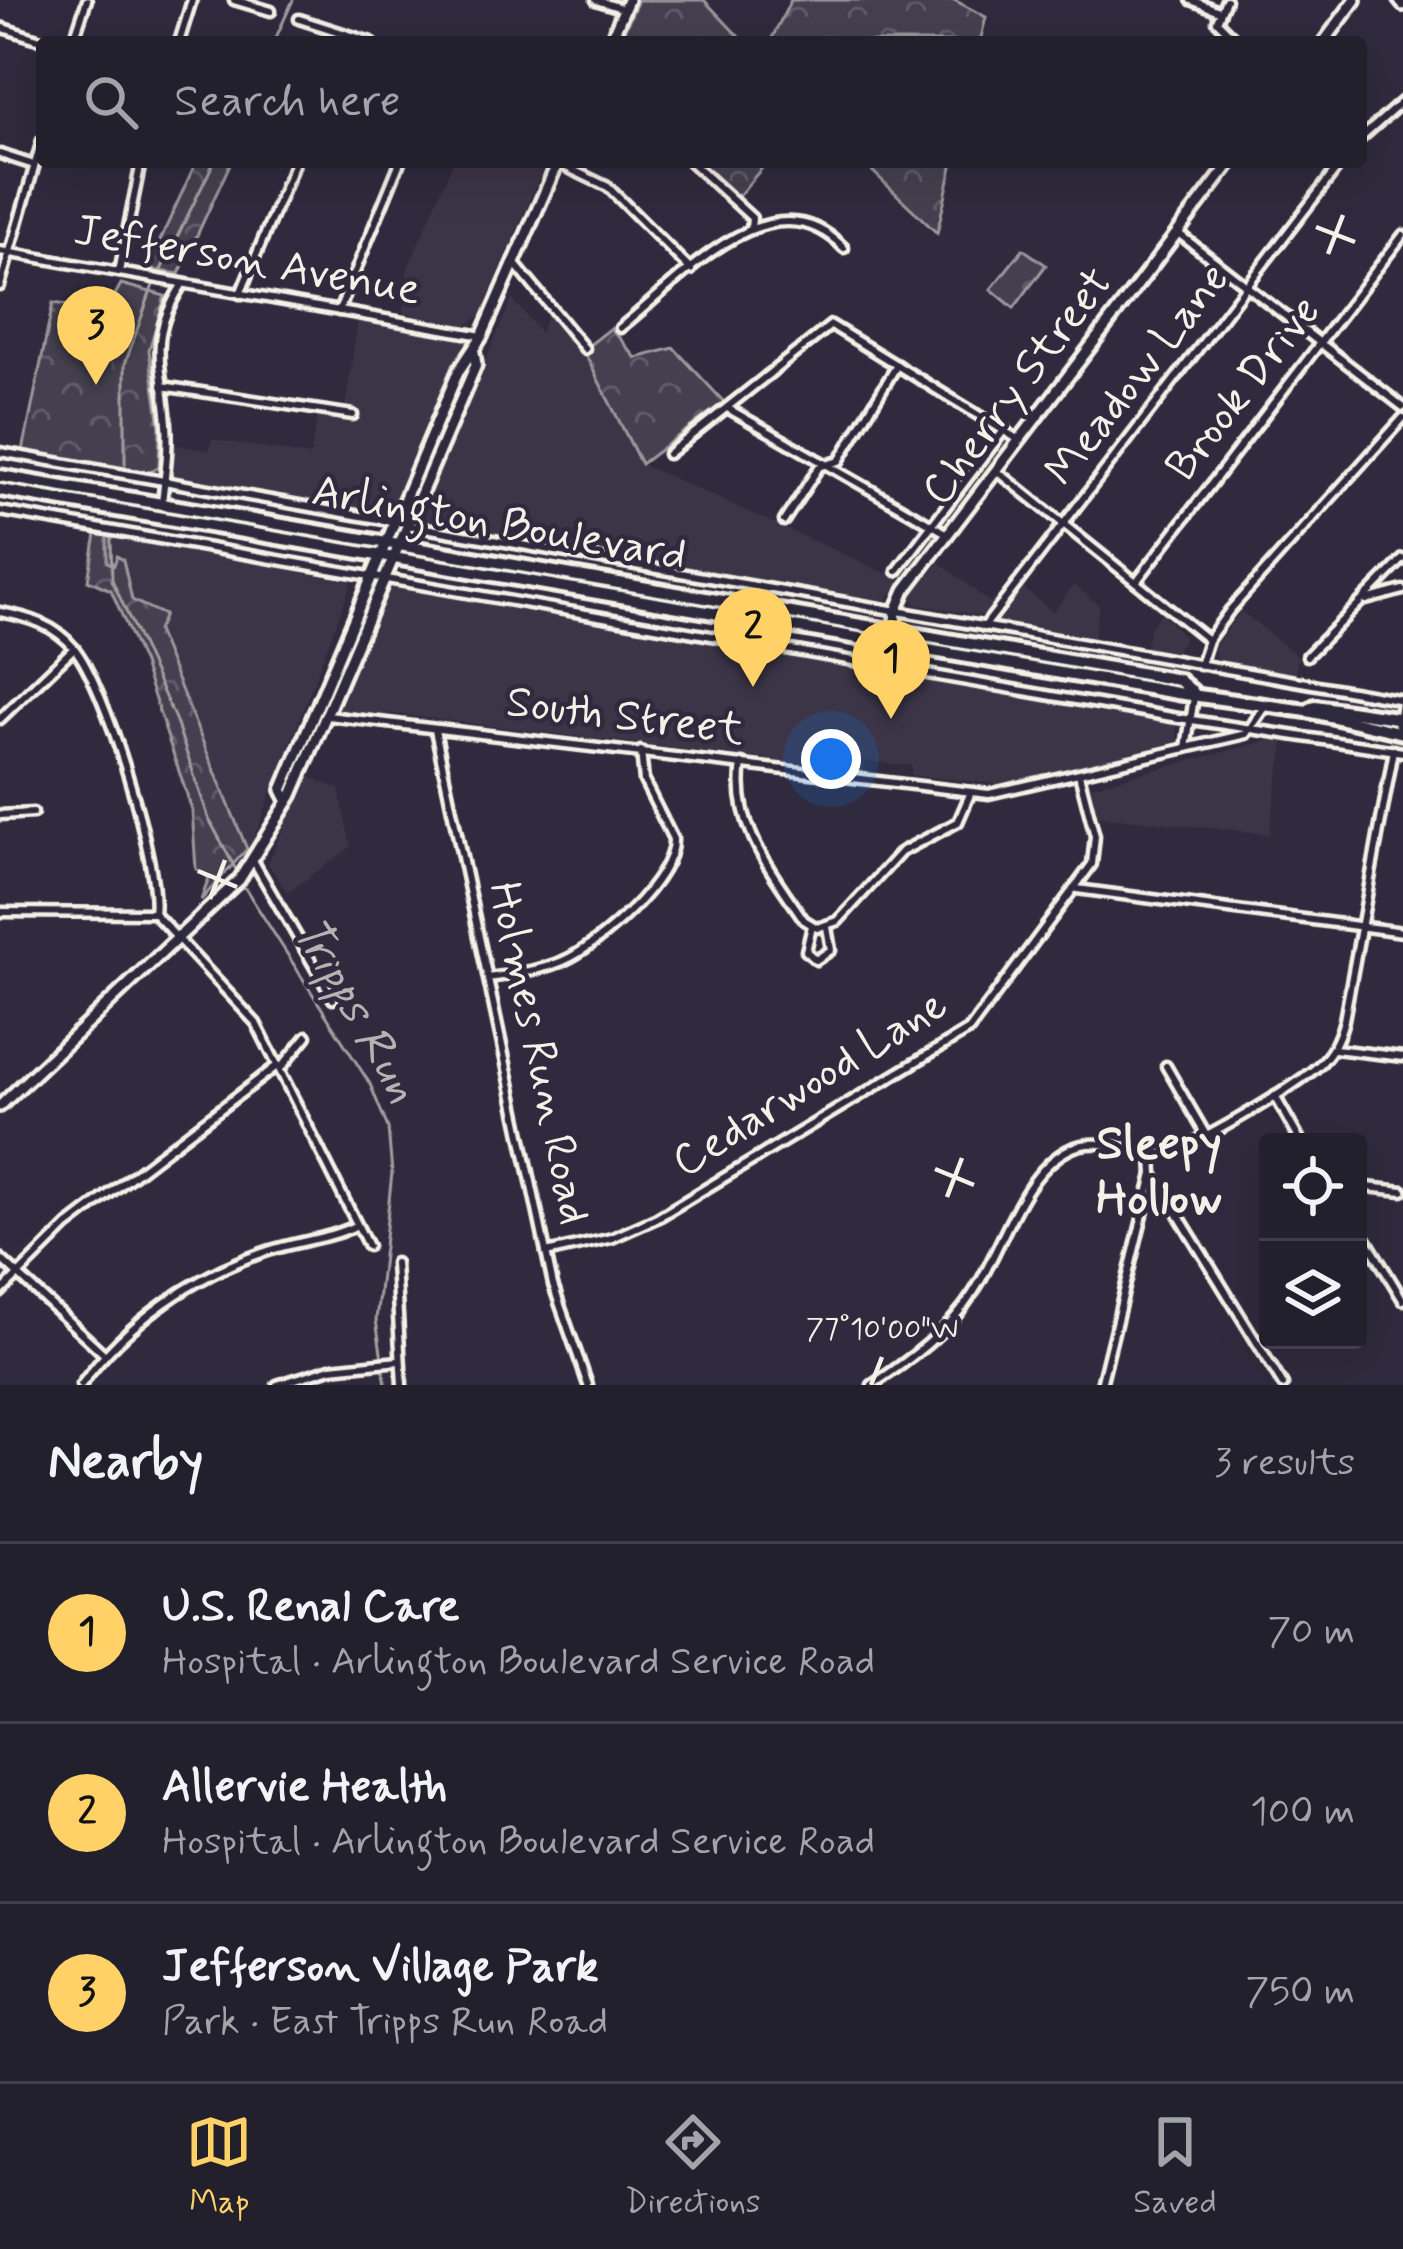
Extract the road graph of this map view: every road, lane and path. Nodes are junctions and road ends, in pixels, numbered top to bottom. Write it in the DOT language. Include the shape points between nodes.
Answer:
graph roads {
  1 [pos="87,0"];
  2 [pos="192,0"];
  3 [pos="234,0"];
  4 [pos="596,0"];
  5 [pos="1191,0"];
  6 [pos="1226,0"];
  7 [pos="1355,0"];
  8 [pos="626,5"];
  9 [pos="271,11"];
  10 [pos="1219,11"];
  11 [pos="299,19"];
  12 [pos="0,27"];
  13 [pos="76,36"];
  14 [pos="181,36"];
  15 [pos="341,36"];
  16 [pos="613,36"];
  17 [pos="1232,36"];
  18 [pos="1328,36"];
  19 [pos="36,39"];
  20 [pos="1403,101"];
  21 [pos="1367,133"];
  22 [pos="0,154"];
  23 [pos="36,159"];
  24 [pos="34,165"];
  25 [pos="139,168"];
  26 [pos="292,168"];
  27 [pos="398,168"];
  28 [pos="555,168"];
  29 [pos="570,168"];
  30 [pos="698,168"];
  31 [pos="1227,168"];
  32 [pos="1337,168"];
  33 [pos="751,229"];
  34 [pos="1178,233"];
  35 [pos="1403,235"];
  36 [pos="844,248"];
  37 [pos="3,252"];
  38 [pos="514,263"];
  39 [pos="692,270"];
  40 [pos="119,272"];
  41 [pos="182,285"];
  42 [pos="0,286"];
  43 [pos="1247,286"];
  44 [pos="239,294"];
  45 [pos="339,311"];
  46 [pos="620,328"];
  47 [pos="482,336"];
  48 [pos="1321,343"];
  49 [pos="585,349"];
  50 [pos="474,352"];
  51 [pos="897,364"];
  52 [pos="161,386"];
  53 [pos="1403,407"];
  54 [pos="729,409"];
  55 [pos="353,415"];
  56 [pos="1403,418"];
  57 [pos="1005,429"];
  58 [pos="1019,440"];
  59 [pos="0,452"];
  60 [pos="668,454"];
  61 [pos="829,464"];
  62 [pos="996,470"];
  63 [pos="0,476"];
  64 [pos="164,480"];
  65 [pos="0,490"];
  66 [pos="162,503"];
  67 [pos="180,507"];
  68 [pos="0,511"];
  69 [pos="144,515"];
  70 [pos="161,518"];
  71 [pos="784,521"];
  72 [pos="394,522"];
  73 [pos="408,525"];
  74 [pos="933,525"];
  75 [pos="1064,525"];
  76 [pos="948,534"];
  77 [pos="158,537"];
  78 [pos="384,541"];
  79 [pos="398,543"];
  80 [pos="384,558"];
  81 [pos="1403,560"];
  82 [pos="652,568"];
  83 [pos="897,571"];
  84 [pos="369,575"];
  85 [pos="382,577"];
  86 [pos="1136,582"];
  87 [pos="554,586"];
  88 [pos="650,586"];
  89 [pos="1403,590"];
  90 [pos="1362,601"];
  91 [pos="551,606"];
  92 [pos="896,611"];
  93 [pos="0,612"];
  94 [pos="984,627"];
  95 [pos="894,638"];
  96 [pos="1208,640"];
  97 [pos="74,648"];
  98 [pos="1307,656"];
  99 [pos="1200,665"];
  100 [pos="891,666"];
  101 [pos="1194,693"];
  102 [pos="1403,700"];
  103 [pos="1266,705"];
  104 [pos="319,712"];
  105 [pos="0,719"];
  106 [pos="1191,719"];
  107 [pos="1401,726"];
  108 [pos="1255,728"];
  109 [pos="435,730"];
  110 [pos="1186,748"];
  111 [pos="641,751"];
  112 [pos="1398,751"];
  113 [pos="742,764"];
  114 [pos="1079,774"];
  115 [pos="971,792"];
  116 [pos="33,813"];
  117 [pos="0,815"];
  118 [pos="254,862"];
  119 [pos="1077,889"];
  120 [pos="0,912"];
  121 [pos="154,913"];
  122 [pos="812,926"];
  123 [pos="826,927"];
  124 [pos="1361,927"];
  125 [pos="1403,932"];
  126 [pos="180,938"];
  127 [pos="489,978"];
  128 [pos="333,999"];
  129 [pos="307,1036"];
  130 [pos="1333,1048"];
  131 [pos="1403,1057"];
  132 [pos="279,1066"];
  133 [pos="1166,1066"];
  134 [pos="1275,1096"];
  135 [pos="0,1106"];
  136 [pos="1296,1133"];
  137 [pos="1206,1135"];
  138 [pos="1152,1154"];
  139 [pos="1153,1174"];
  140 [pos="1367,1187"];
  141 [pos="1403,1191"];
  142 [pos="358,1225"];
  143 [pos="1367,1241"];
  144 [pos="368,1246"];
  145 [pos="546,1253"];
  146 [pos="0,1258"];
  147 [pos="395,1263"];
  148 [pos="16,1273"];
  149 [pos="0,1293"];
  150 [pos="1403,1300"];
  151 [pos="105,1354"];
  152 [pos="397,1362"];
  153 [pos="1281,1382"];
  154 [pos="81,1385"];
  155 [pos="277,1385"];
  156 [pos="402,1385"];
  157 [pos="588,1385"];
  158 [pos="872,1385"];
  159 [pos="1101,1385"];
  160 [pos="1269,1385"];
  1 -- 13 [label="street"];
  2 -- 14 [label="street"];
  3 -- 9 [label="street"];
  4 -- 8 [label="street"];
  5 -- 10 [label="street"];
  6 -- 10 [label="street"];
  7 -- 18 [label="main road"];
  8 -- 16 [label="main road"];
  10 -- 17 [label="street" via="1217,21"];
  11 -- 15 [label="street"];
  12 -- 19 [label="street"];
  20 -- 21 [label="street"];
  22 -- 24 [label="street"];
  23 -- 24 [label="street"];
  24 -- 37 [label="street"];
  25 -- 40 [label="street"];
  26 -- 44 [label="street"];
  27 -- 45 [label="street"];
  28 -- 38 [label="main road"];
  29 -- 39 [label="street" via="608,188"];
  30 -- 33 [label="street" via="752,218"];
  31 -- 34 [label="main road, Cherry Street"];
  32 -- 43 [label="street, Meadow Lane"];
  33 -- 36 [label="street" via="799,220 825,228"];
  33 -- 39 [label="street"];
  34 -- 43 [label="street"];
  34 -- 58 [label="main road, Cherry Street"];
  35 -- 48 [label="street, Brook Drive"];
  37 -- 40 [label="street, Jefferson Avenue"];
  37 -- 42 [label="street"];
  38 -- 47 [label="main road"];
  38 -- 49 [label="street"];
  39 -- 46 [label="street"];
  40 -- 41 [label="street, Jefferson Avenue"];
  41 -- 44 [label="street, Jefferson Avenue"];
  41 -- 52 [label="street" via="158,336"];
  43 -- 48 [label="street"];
  43 -- 75 [label="street, Meadow Lane"];
  44 -- 45 [label="street, Jefferson Avenue"];
  45 -- 47 [label="street, Jefferson Avenue"];
  47 -- 50 [label="main road"];
  48 -- 53 [label="street"];
  48 -- 86 [label="street, Brook Drive"];
  50 -- 72 [label="main road" via="462,362"];
  50 -- 73 [label="main road" via="476,365"];
  51 -- 54 [label="street" via="831,325"];
  51 -- 57 [label="street"];
  51 -- 61 [label="street" via="839,461"];
  52 -- 55 [label="street"];
  52 -- 64 [label="street"];
  54 -- 60 [label="street"];
  54 -- 61 [label="street"];
  56 -- 96 [label="street"];
  57 -- 58 [label="street"];
  57 -- 74 [label="street, Cherry Street"];
  58 -- 62 [label="main road, Cherry Street"];
  59 -- 64 [label="street"];
  61 -- 71 [label="street"];
  61 -- 74 [label="street"];
  62 -- 75 [label="street"];
  62 -- 76 [label="main road, Cherry Street"];
  63 -- 66 [label="highway, Arlington Boulevard"];
  64 -- 66 [label="street"];
  64 -- 72 [label="street"];
  65 -- 69 [label="highway, Arlington Boulevard"];
  66 -- 67 [label="highway, Arlington Boulevard"];
  66 -- 69 [label="highway"];
  67 -- 70 [label="highway"];
  67 -- 78 [label="highway, Arlington Boulevard"];
  68 -- 77 [label="street"];
  69 -- 70 [label="highway, Arlington Boulevard"];
  70 -- 77 [label="street"];
  70 -- 80 [label="highway, Arlington Boulevard"];
  72 -- 73 [label="street"];
  72 -- 78 [label="main road"];
  73 -- 79 [label="main road"];
  73 -- 82 [label="street"];
  74 -- 76 [label="street"];
  74 -- 83 [label="street, Cherry Street"];
  75 -- 86 [label="street"];
  75 -- 94 [label="street, Meadow Lane"];
  76 -- 92 [label="main road, Cherry Street"];
  77 -- 84 [label="street"];
  78 -- 79 [label="highway, Arlington Boulevard"];
  78 -- 80 [label="main road"];
  79 -- 80 [label="main road"];
  79 -- 88 [label="highway, Arlington Boulevard"];
  80 -- 84 [label="main road"];
  80 -- 85 [label="main road"];
  80 -- 87 [label="highway, Arlington Boulevard"];
  81 -- 90 [label="street"];
  82 -- 88 [label="street"];
  82 -- 92 [label="street"];
  84 -- 85 [label="street"];
  84 -- 104 [label="main road"];
  85 -- 91 [label="street"];
  85 -- 104 [label="main road"];
  86 -- 96 [label="street"];
  87 -- 91 [label="street"];
  87 -- 95 [label="highway, Arlington Boulevard"];
  88 -- 95 [label="highway, Arlington Boulevard"];
  89 -- 90 [label="street"];
  90 -- 98 [label="street"];
  91 -- 100 [label="street"];
  92 -- 94 [label="street"];
  92 -- 95 [label="main road, Cherry Street"];
  93 -- 97 [label="street" via="44,624"];
  94 -- 99 [label="street"];
  95 -- 100 [label="street, Cherry Street"];
  95 -- 101 [label="highway, Arlington Boulevard" via="1179,680"];
  96 -- 99 [label="street"];
  97 -- 105 [label="street"];
  97 -- 121 [label="street" via="144,830"];
  99 -- 102 [label="street"];
  100 -- 106 [label="street"];
  101 -- 103 [label="highway, Arlington Boulevard"];
  101 -- 106 [label="street"];
  102 -- 107 [label="main road"];
  103 -- 107 [label="highway, Arlington Boulevard"];
  103 -- 108 [label="street"];
  104 -- 109 [label="street, South Street"];
  104 -- 118 [label="main road"];
  106 -- 108 [label="street"];
  106 -- 110 [label="street"];
  108 -- 110 [label="street, South Street"];
  108 -- 112 [label="street"];
  109 -- 111 [label="street, South Street"];
  109 -- 127 [label="street, Holmes Run Road"];
  110 -- 114 [label="street, South Street"];
  111 -- 113 [label="street, South Street"];
  111 -- 127 [label="street" via="644,781 673,839 669,865 580,952"];
  112 -- 124 [label="street"];
  113 -- 115 [label="street, South Street"];
  113 -- 122 [label="street" via="741,816"];
  114 -- 115 [label="street, South Street" via="999,794"];
  114 -- 119 [label="street, Cedarwood Lane" via="1096,845"];
  115 -- 123 [label="street" via="958,823 886,863"];
  116 -- 117 [label="street"];
  118 -- 126 [label="main road"];
  118 -- 128 [label="street"];
  119 -- 124 [label="street"];
  119 -- 145 [label="street, Cedarwood Lane" via="951,1044 657,1219"];
  120 -- 121 [label="street"];
  121 -- 126 [label="street"];
  122 -- 123 [label="street"];
  122 -- 123 [label="street" via="806,951 816,961 831,950"];
  124 -- 125 [label="street"];
  124 -- 130 [label="street"];
  126 -- 132 [label="street" via="243,1005"];
  126 -- 135 [label="main road"];
  127 -- 145 [label="street, Holmes Run Road"];
  129 -- 132 [label="street"];
  130 -- 131 [label="street"];
  130 -- 134 [label="street"];
  132 -- 142 [label="street"];
  132 -- 148 [label="street"];
  133 -- 137 [label="street"];
  134 -- 136 [label="street"];
  134 -- 137 [label="street"];
  137 -- 138 [label="street"];
  138 -- 139 [label="street"];
  138 -- 158 [label="street" via="1093,1142 1051,1162 966,1304 920,1352"];
  139 -- 153 [label="street"];
  139 -- 159 [label="street"];
  140 -- 141 [label="street"];
  142 -- 144 [label="street"];
  142 -- 151 [label="street" via="201,1279"];
  143 -- 150 [label="street"];
  145 -- 157 [label="street, Holmes Run Road"];
  146 -- 148 [label="street"];
  147 -- 152 [label="street"];
  148 -- 149 [label="street"];
  148 -- 151 [label="street"];
  151 -- 154 [label="street"];
  152 -- 155 [label="street" via="331,1368"];
  152 -- 156 [label="street"];
  153 -- 160 [label="street"];
}
